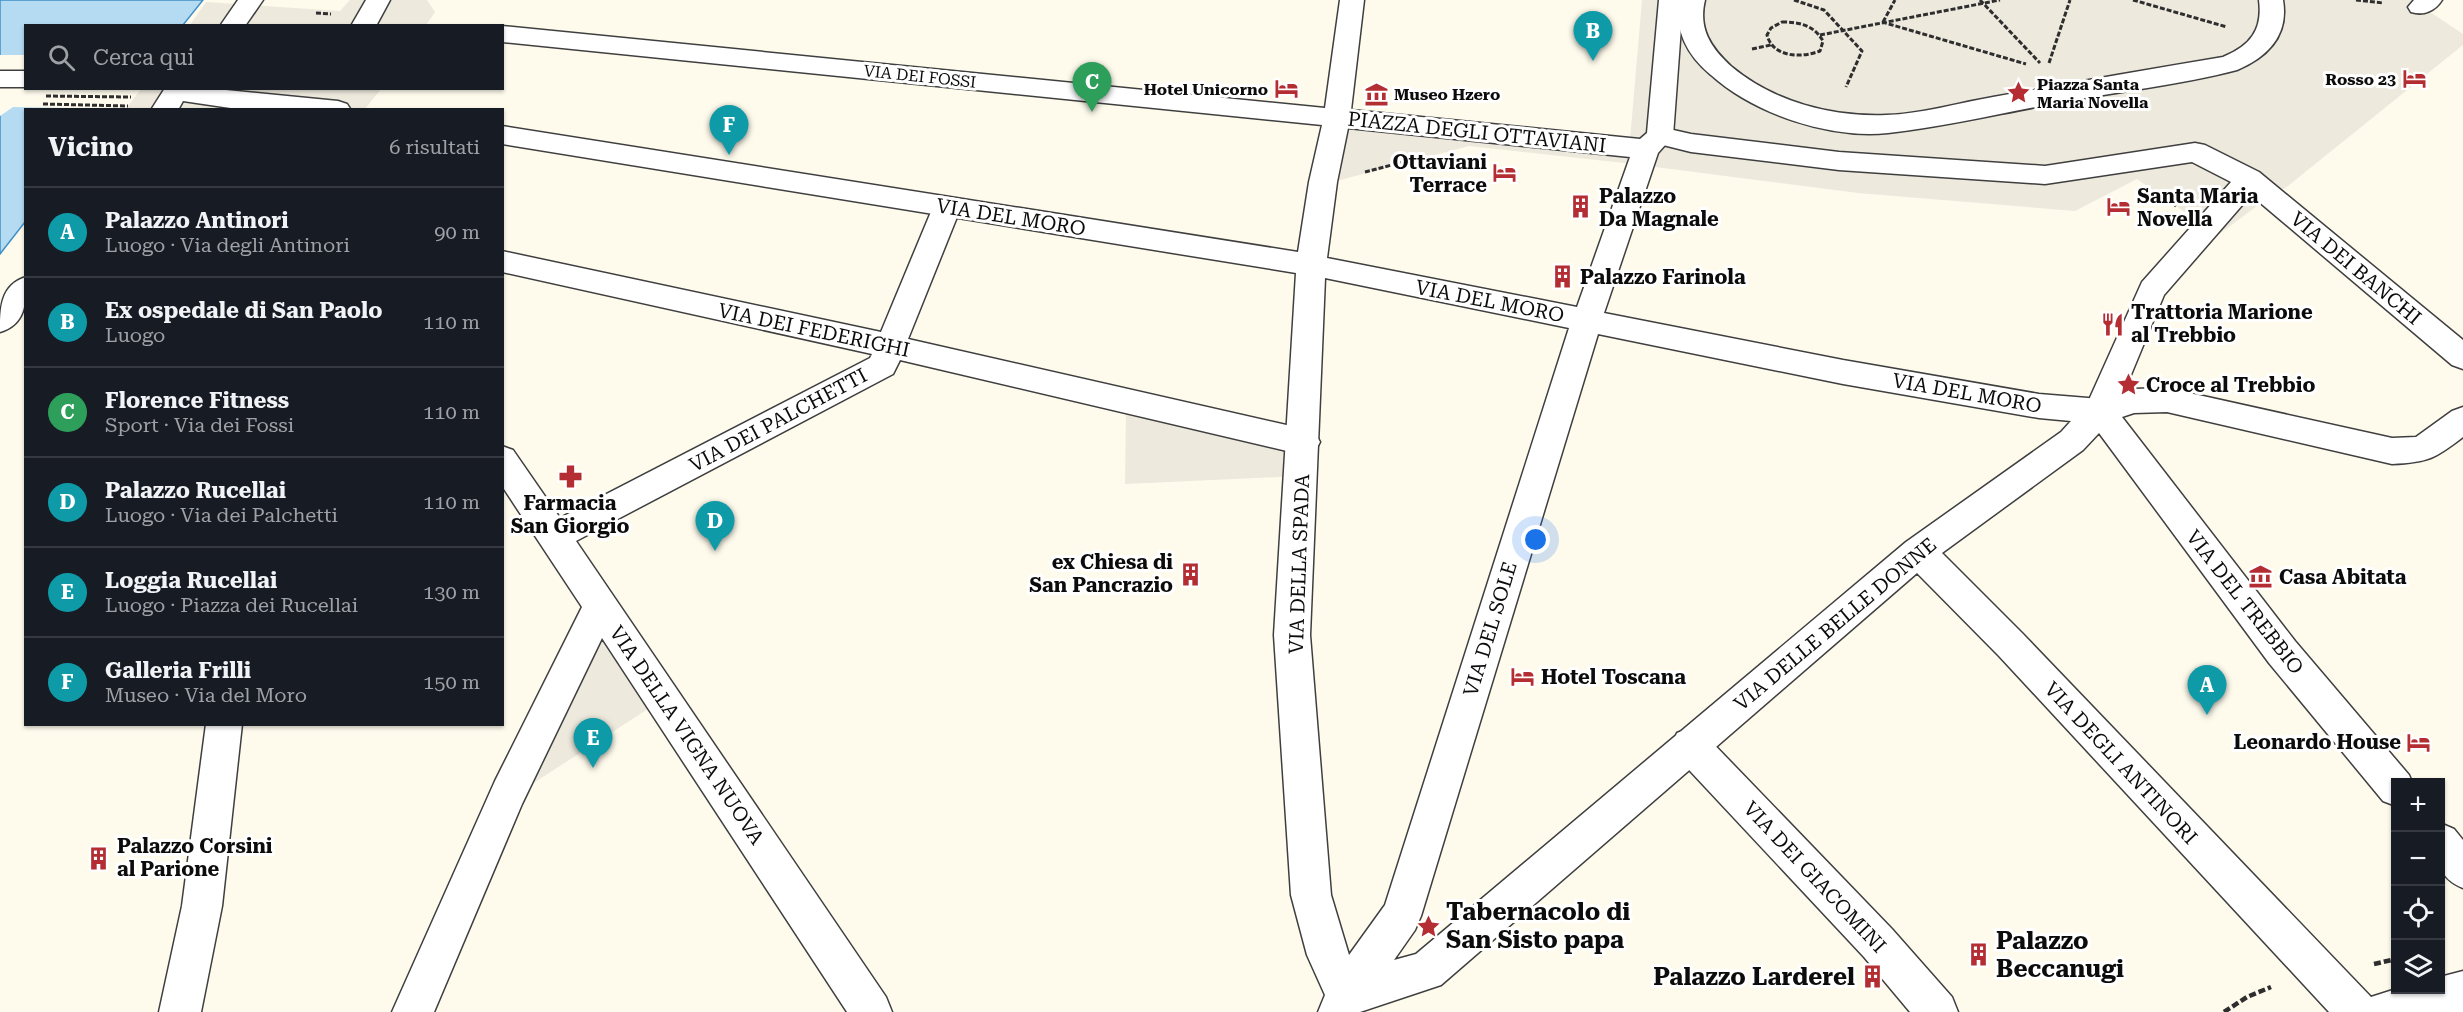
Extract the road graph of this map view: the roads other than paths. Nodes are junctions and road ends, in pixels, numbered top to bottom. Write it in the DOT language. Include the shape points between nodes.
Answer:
graph roads {
  1 [pos="250,0"];
  2 [pos="378,0"];
  3 [pos="1352,0"];
  4 [pos="1671,0"];
  5 [pos="1693,0"];
  6 [pos="2271,0"];
  7 [pos="233,24"];
  8 [pos="364,24"];
  9 [pos="504,34"];
  10 [pos="0,79"];
  11 [pos="24,85"];
  12 [pos="178,90"];
  13 [pos="187,90"];
  14 [pos="326,104"];
  15 [pos="165,108"];
  16 [pos="1337,118"];
  17 [pos="504,135"];
  18 [pos="1653,143"];
  19 [pos="2248,179"];
  20 [pos="1323,182"];
  21 [pos="947,207"];
  22 [pos="504,261"];
  23 [pos="1311,265"];
  24 [pos="24,291"];
  25 [pos="1587,320"];
  26 [pos="0,321"];
  27 [pos="890,346"];
  28 [pos="2463,357"];
  29 [pos="2100,411"];
  30 [pos="2463,420"];
  31 [pos="1304,442"];
  32 [pos="504,462"];
  33 [pos="555,537"];
  34 [pos="1918,552"];
  35 [pos="600,606"];
  36 [pos="224,726"];
  37 [pos="1690,745"];
  38 [pos="2391,782"];
  39 [pos="2445,848"];
  40 [pos="2463,869"];
  41 [pos="2463,992"];
  42 [pos="1343,1003"];
  43 [pos="180,1012"];
  44 [pos="413,1012"];
  45 [pos="872,1012"];
  46 [pos="1937,1012"];
  47 [pos="2357,1012"];
  48 [pos="2385,1012"];
  1 -- 7 [label="street"];
  2 -- 8 [label="street"];
  3 -- 16 [label="street"];
  4 -- 18 [label="street"];
  5 -- 6 [label="street" via="1690,18 1698,47 1720,71 1752,94 1832,120 1875,124 1915,121 2241,59 2267,38 2274,13"];
  9 -- 16 [label="street, VIA DEI FOSSI"];
  10 -- 11 [label="street"];
  12 -- 15 [label="street"];
  13 -- 14 [label="street" via="194,96"];
  16 -- 18 [label="street, PIAZZA DEGLI OTTAVIANI"];
  16 -- 20 [label="street, PIAZZA DEGLI OTTAVIANI"];
  17 -- 21 [label="street, VIA DEL MORO"];
  18 -- 19 [label="street, PIAZZA DEGLI OTTAVIANI" via="1691,143 1839,161 2045,175 2195,152"];
  18 -- 25 [label="street, VIA DEL SOLE"];
  19 -- 28 [label="street, VIA DEI BANCHI"];
  19 -- 29 [label="street, VIA DELLE BELLE DONNE" via="2152,290"];
  20 -- 23 [label="street, VIA DELLA SPADA"];
  21 -- 23 [label="street, VIA DEL MORO"];
  21 -- 27 [label="street, VIA DEI PALCHETTI"];
  22 -- 27 [label="street, VIA DEI FEDERIGHI"];
  23 -- 25 [label="street, VIA DEL MORO"];
  23 -- 31 [label="street, VIA DELLA SPADA"];
  24 -- 26 [label="street"];
  25 -- 29 [label="street, VIA DEL MORO" via="1843,372 2039,406"];
  25 -- 42 [label="street, VIA DEL SOLE" via="1401,916"];
  27 -- 31 [label="street, VIA DEI FEDERIGHI"];
  27 -- 33 [label="street, VIA DEI PALCHETTI" via="882,366"];
  29 -- 30 [label="street, VIA DEL MORO" via="2134,401 2167,400 2392,451 2423,449"];
  29 -- 34 [label="street, VIA DELLE BELLE DONNE" via="2072,441"];
  29 -- 38 [label="street, VIA DEL TREBBIO" via="2282,652"];
  31 -- 42 [label="street, VIA DELLA SPADA" via="1292,635 1311,895"];
  32 -- 33 [label="street, VIA DELLA VIGNA NUOVA"];
  33 -- 35 [label="street, VIA DELLA VIGNA NUOVA"];
  34 -- 37 [label="street, VIA DELLE BELLE DONNE"];
  34 -- 47 [label="street, VIA DEGLI ANTINORI"];
  35 -- 44 [label="street" via="508,794"];
  35 -- 45 [label="street, VIA DELLA VIGNA NUOVA"];
  36 -- 43 [label="street" via="202,906"];
  37 -- 42 [label="street, VIA DELLE BELLE DONNE" via="1427,970"];
  37 -- 46 [label="street, VIA DEI GIACOMINI"];
  39 -- 40 [label="street"];
  41 -- 48 [label="street"];
}
